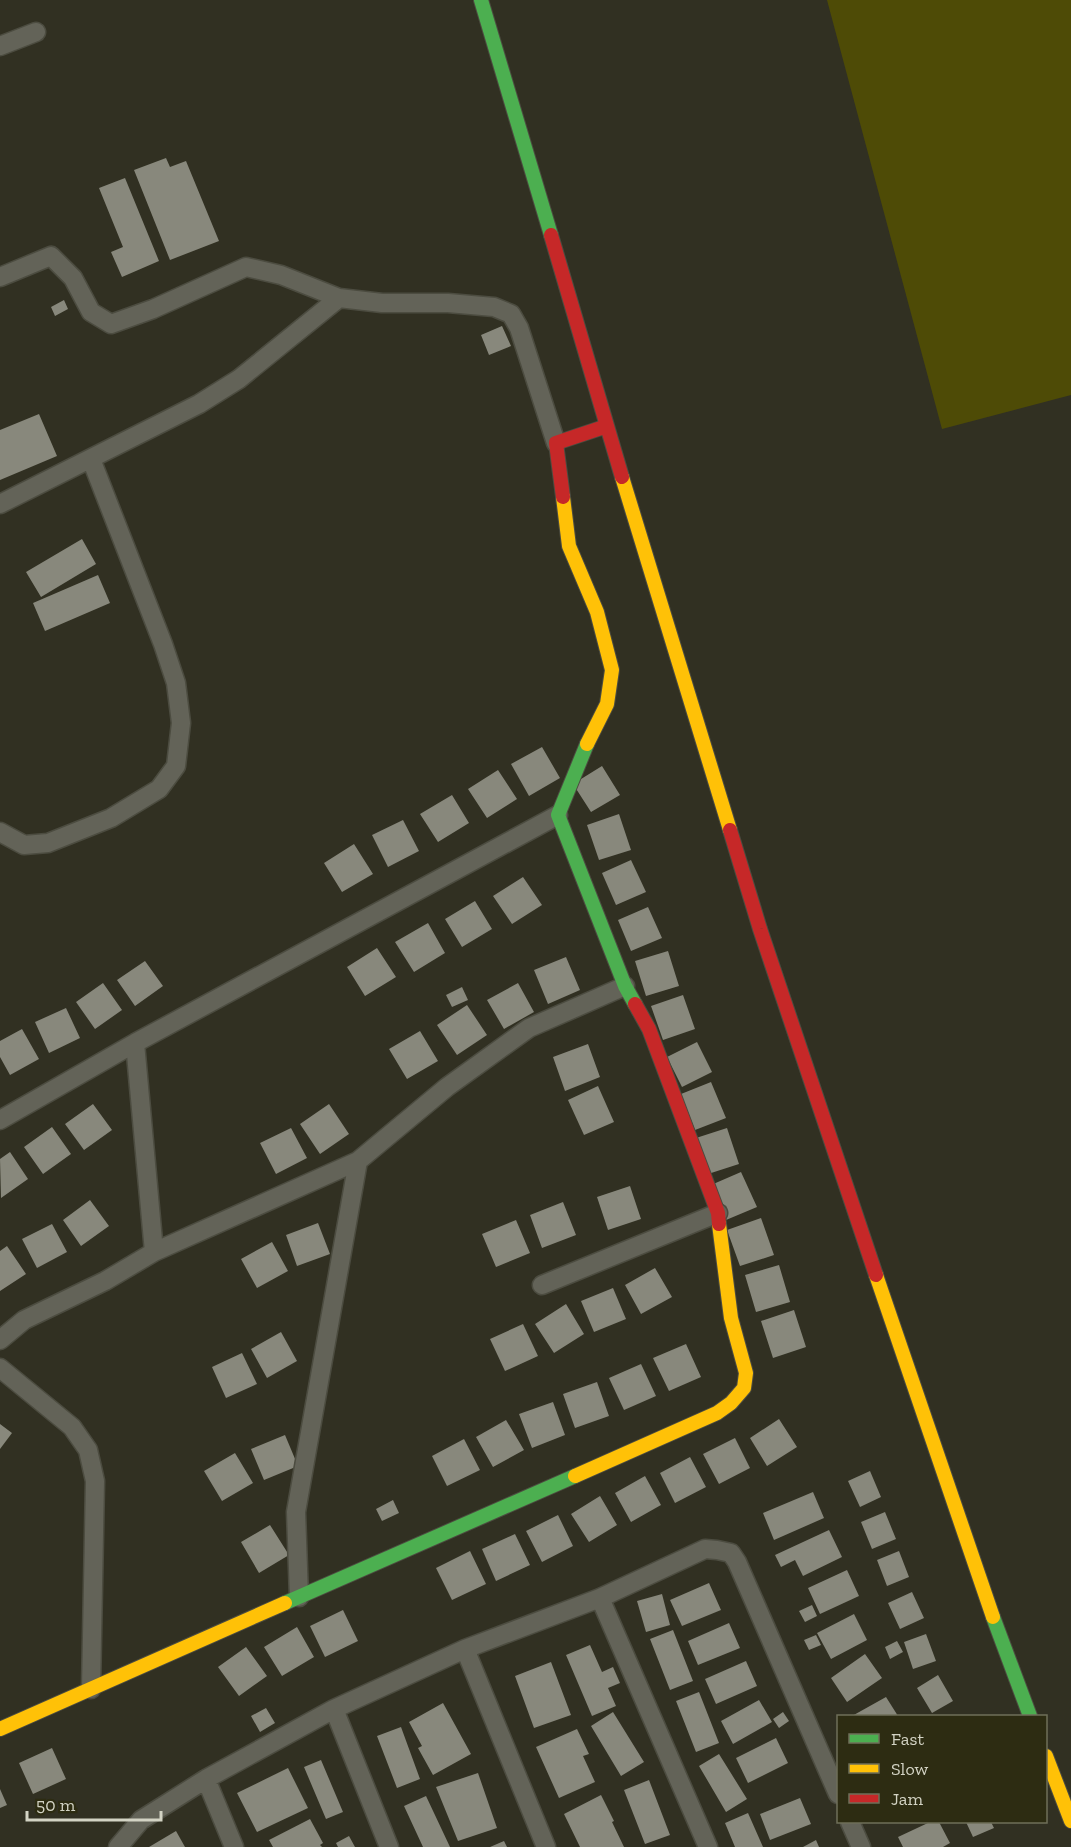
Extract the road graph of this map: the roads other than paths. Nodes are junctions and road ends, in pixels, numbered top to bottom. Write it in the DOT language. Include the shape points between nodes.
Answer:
graph roads {
  1 [pos="481,0"];
  2 [pos="36,32"];
  3 [pos="0,46"];
  4 [pos="0,277"];
  5 [pos="339,298"];
  6 [pos="607,426"];
  7 [pos="556,443"];
  8 [pos="91,459"];
  9 [pos="0,504"];
  10 [pos="558,815"];
  11 [pos="0,832"];
  12 [pos="625,986"];
  13 [pos="135,1043"];
  14 [pos="0,1120"];
  15 [pos="358,1161"];
  16 [pos="718,1213"];
  17 [pos="154,1252"];
  18 [pos="542,1285"];
  19 [pos="0,1340"];
  20 [pos="0,1368"];
  21 [pos="299,1597"];
  22 [pos="600,1598"];
  23 [pos="465,1649"];
  24 [pos="91,1689"];
  25 [pos="334,1709"];
  26 [pos="1030,1715"];
  27 [pos="0,1729"];
  28 [pos="1047,1759"];
  29 [pos="206,1779"];
  30 [pos="837,1792"];
  31 [pos="1071,1821"];
  32 [pos="851,1823"];
  33 [pos="118,1847"];
  34 [pos="234,1847"];
  35 [pos="389,1847"];
  36 [pos="546,1847"];
  37 [pos="708,1847"];
  38 [pos="861,1847"];
  1 -- 6 [label="street"];
  2 -- 3 [label="street"];
  4 -- 5 [label="street" via="51,256 73,278 91,312 111,324 246,267 281,275"];
  5 -- 7 [label="street" via="494,307 512,314"];
  5 -- 8 [label="street" via="239,379"];
  6 -- 7 [label="street"];
  6 -- 26 [label="street" via="760,928 1004,1651"];
  7 -- 10 [label="street" via="569,546 597,612 612,670 607,704"];
  8 -- 9 [label="street"];
  8 -- 11 [label="street" via="176,683 181,723 176,766 159,789 111,818 48,843 24,845"];
  10 -- 12 [label="street"];
  10 -- 13 [label="street"];
  12 -- 15 [label="street" via="530,1028 447,1087"];
  12 -- 16 [label="street" via="649,1029"];
  13 -- 14 [label="street"];
  13 -- 17 [label="street"];
  15 -- 17 [label="street"];
  15 -- 21 [label="street" via="296,1512"];
  16 -- 18 [label="street"];
  16 -- 21 [label="street" via="731,1318 746,1373 744,1388 731,1403 706,1418"];
  17 -- 19 [label="street" via="24,1320"];
  20 -- 24 [label="street" via="72,1427 88,1450 95,1481"];
  21 -- 24 [label="street"];
  22 -- 23 [label="street"];
  22 -- 30 [label="street" via="705,1550 731,1553"];
  22 -- 37 [label="street"];
  23 -- 25 [label="street"];
  23 -- 36 [label="street"];
  24 -- 27 [label="street"];
  25 -- 29 [label="street"];
  25 -- 35 [label="street"];
  28 -- 31 [label="street"];
  29 -- 33 [label="street" via="141,1820"];
  29 -- 34 [label="street"];
  32 -- 38 [label="street"];
}
